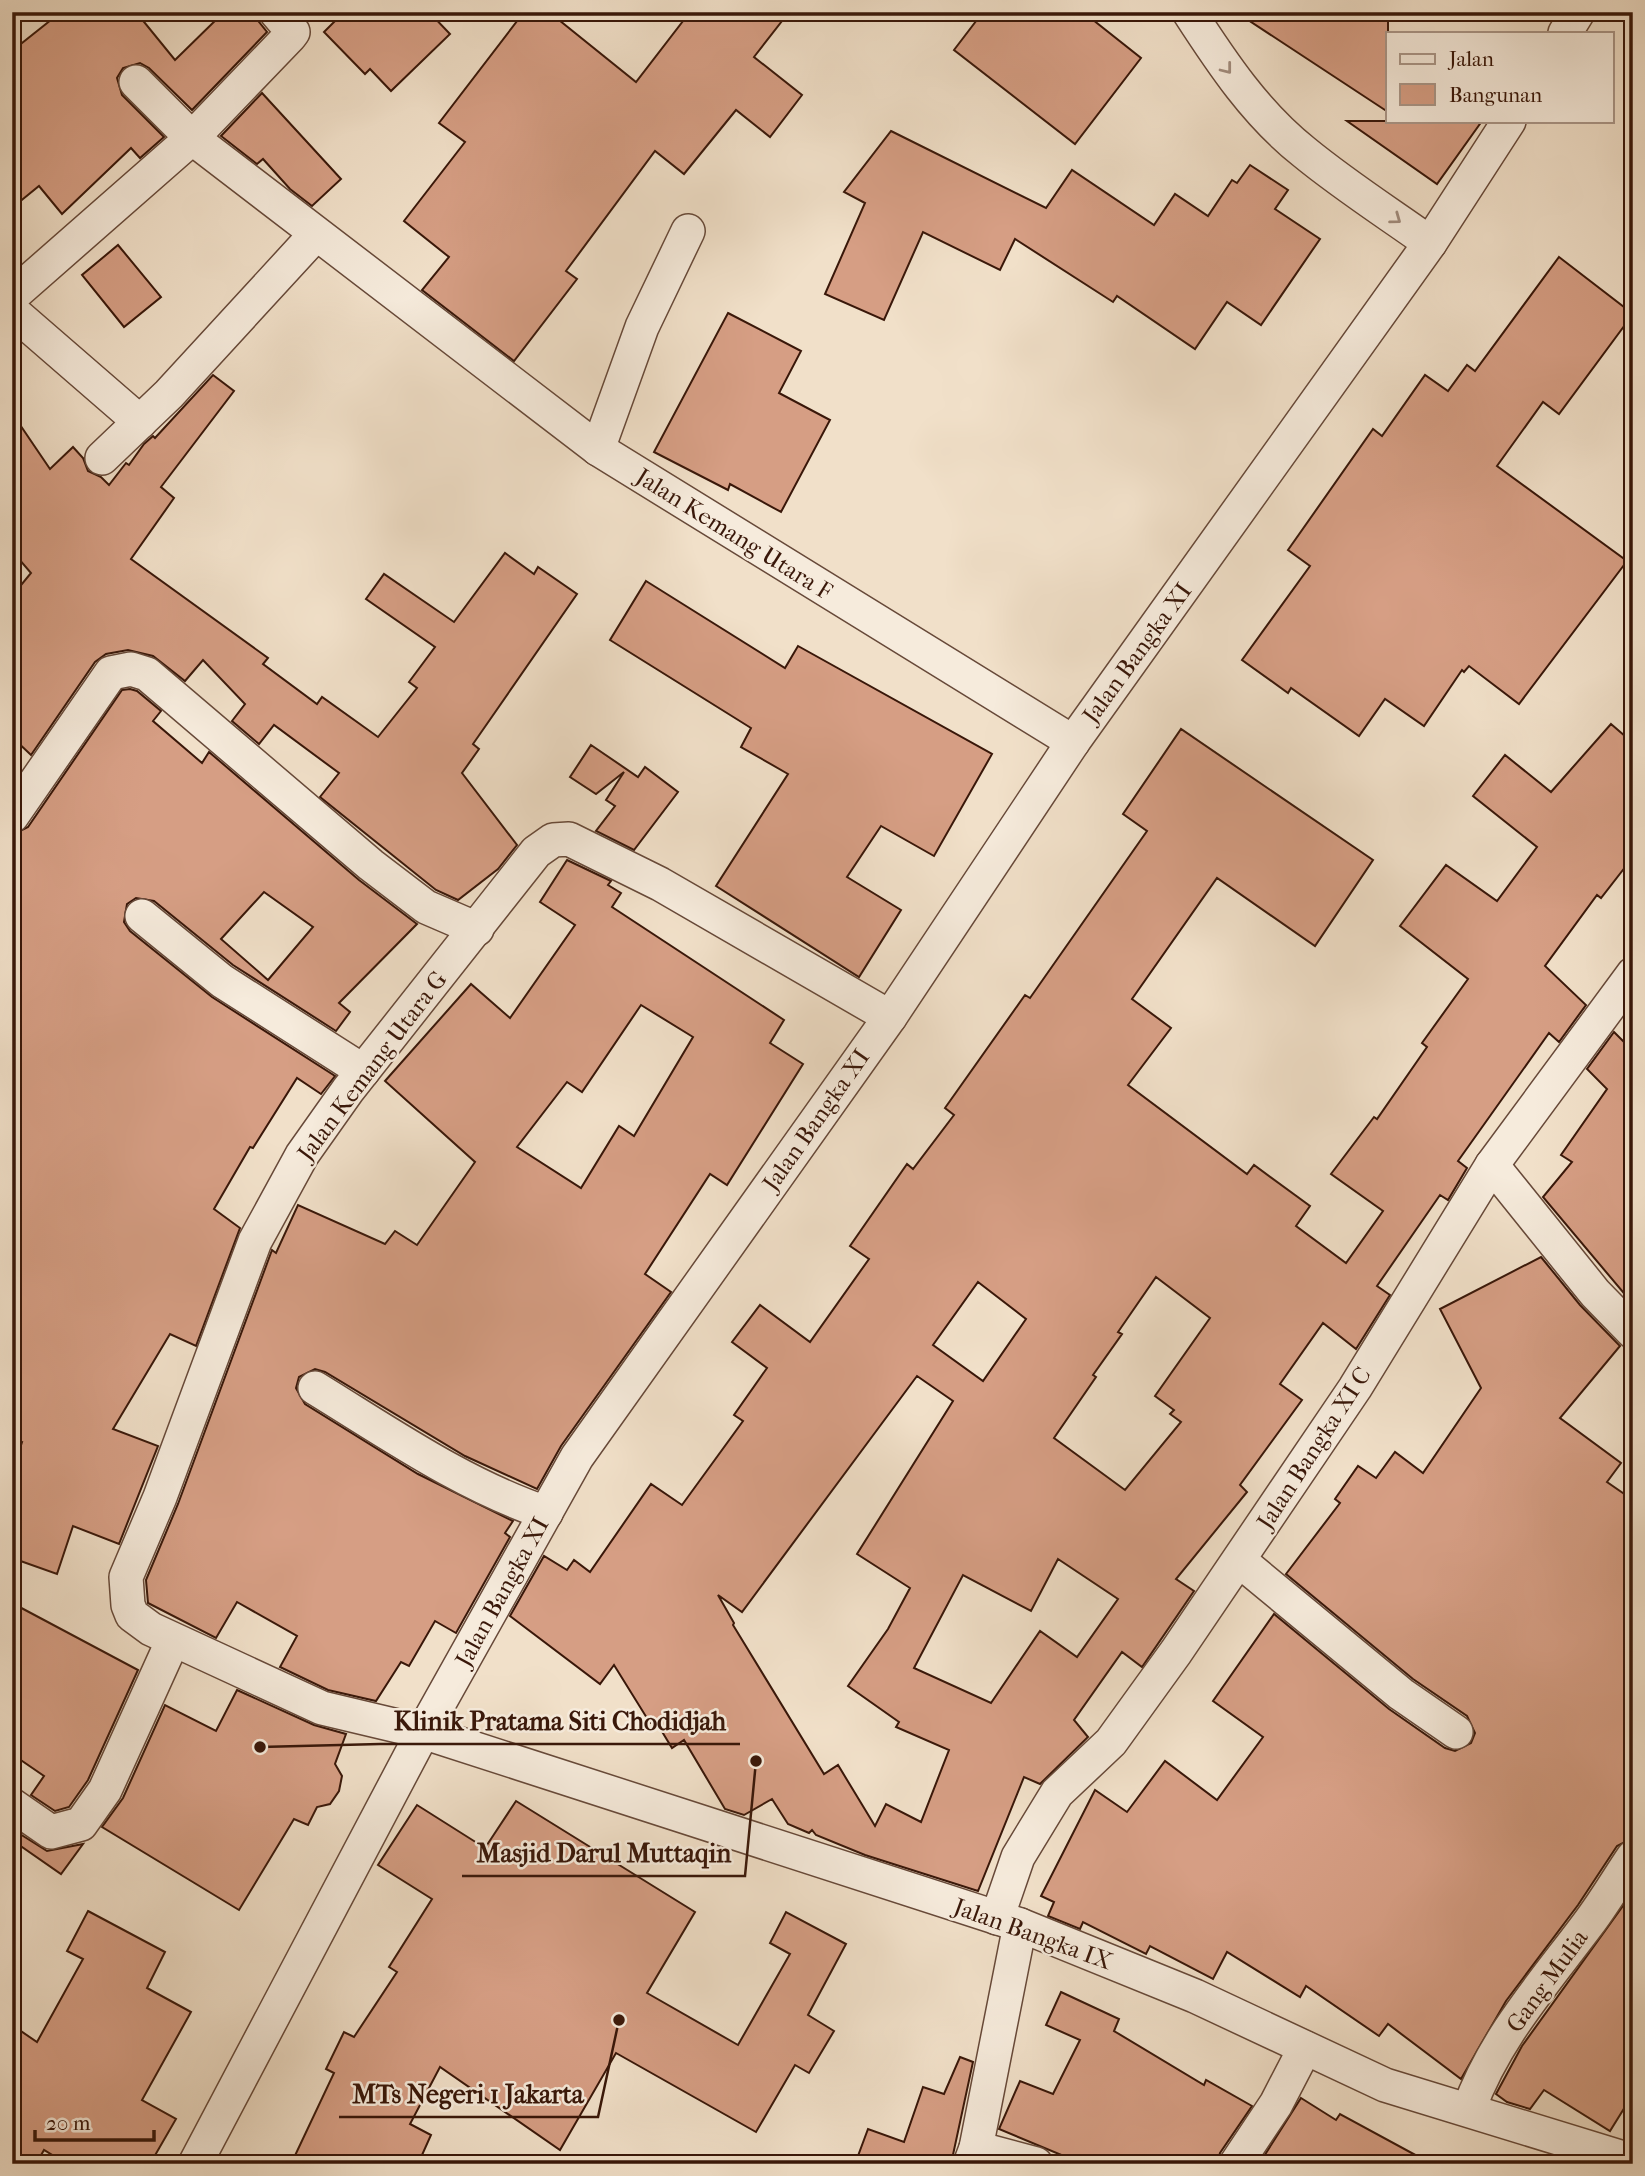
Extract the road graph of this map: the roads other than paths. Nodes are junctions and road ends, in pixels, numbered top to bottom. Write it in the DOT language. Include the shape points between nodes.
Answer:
graph roads {
  1 [pos="276,12"];
  2 [pos="1189,12"];
  3 [pos="1578,12"];
  4 [pos="1566,32"];
  5 [pos="136,82"];
  6 [pos="1508,122"];
  7 [pos="192,138"];
  8 [pos="688,231"];
  9 [pos="316,234"];
  10 [pos="1430,243"];
  11 [pos="12,296"];
  12 [pos="12,311"];
  13 [pos="140,422"];
  14 [pos="598,449"];
  15 [pos="102,458"];
  16 [pos="1073,741"];
  17 [pos="12,816"];
  18 [pos="142,915"];
  19 [pos="477,929"];
  20 [pos="1633,974"];
  21 [pos="890,1017"];
  22 [pos="363,1070"];
  23 [pos="1492,1165"];
  24 [pos="1633,1332"];
  25 [pos="315,1388"];
  26 [pos="547,1513"];
  27 [pos="1240,1561"];
  28 [pos="173,1640"];
  29 [pos="423,1732"];
  30 [pos="1456,1732"];
  31 [pos="12,1805"];
  32 [pos="1633,1857"];
  33 [pos="1009,1922"];
  34 [pos="1305,2048"];
  35 [pos="1469,2109"];
  36 [pos="973,2156"];
  37 [pos="1633,2161"];
  38 [pos="195,2164"];
  39 [pos="1036,2164"];
  40 [pos="1236,2164"];
  1 -- 7 [label="street" via="292,32 290,36"];
  2 -- 10 [label="street, one-way" via="1222,65 1303,152"];
  3 -- 4 [label="street"];
  5 -- 7 [label="street, Jalan Kemang Utara F"];
  6 -- 10 [label="street, Jalan Bangka XI"];
  7 -- 9 [label="street, Jalan Kemang Utara F"];
  7 -- 11 [label="street"];
  8 -- 14 [label="street" via="642,327"];
  9 -- 13 [label="street"];
  9 -- 14 [label="street, Jalan Kemang Utara F"];
  10 -- 16 [label="street, Jalan Bangka XI"];
  12 -- 13 [label="street"];
  13 -- 15 [label="street"];
  14 -- 16 [label="street, Jalan Kemang Utara F"];
  16 -- 21 [label="street, Jalan Bangka XI"];
  17 -- 19 [label="street" via="111,673 131,669 147,674 426,907"];
  18 -- 22 [label="street" via="222,981"];
  19 -- 21 [label="street, Jalan Kemang Utara G" via="536,852 553,840 569,839 660,884"];
  19 -- 22 [label="street, Jalan Kemang Utara G"];
  20 -- 23 [label="street, Jalan Bangka XI C"];
  21 -- 26 [label="street, Jalan Bangka XI" via="578,1457"];
  22 -- 28 [label="street, Jalan Kemang Utara G" via="302,1155 255,1241 126,1577 131,1615"];
  23 -- 24 [label="street" via="1595,1293"];
  23 -- 27 [label="street, Jalan Bangka XI C"];
  25 -- 26 [label="street" via="447,1469"];
  26 -- 29 [label="street, Jalan Bangka XI"];
  27 -- 30 [label="street" via="1401,1694"];
  27 -- 33 [label="street, Jalan Bangka XI C" via="1111,1742 1057,1793 1018,1857"];
  28 -- 29 [label="street, Jalan Kemang Utara G" via="322,1708"];
  28 -- 31 [label="street" via="105,1790 81,1824 51,1832"];
  29 -- 33 [label="street, Jalan Bangka IX"];
  29 -- 38 [label="street, Jalan Bangka XI"];
  32 -- 35 [label="street, Gang Mulia" via="1589,1923 1537,1987 1481,2074"];
  33 -- 34 [label="street, Jalan Bangka IX" via="1195,1996"];
  33 -- 36 [label="street, Jalan Bangka XI C"];
  34 -- 35 [label="street, Jalan Bangka IX" via="1385,2085"];
  34 -- 40 [label="street" via="1276,2105"];
  35 -- 37 [label="street, Jalan Bangka IX"];
  36 -- 39 [label="street"];
}
